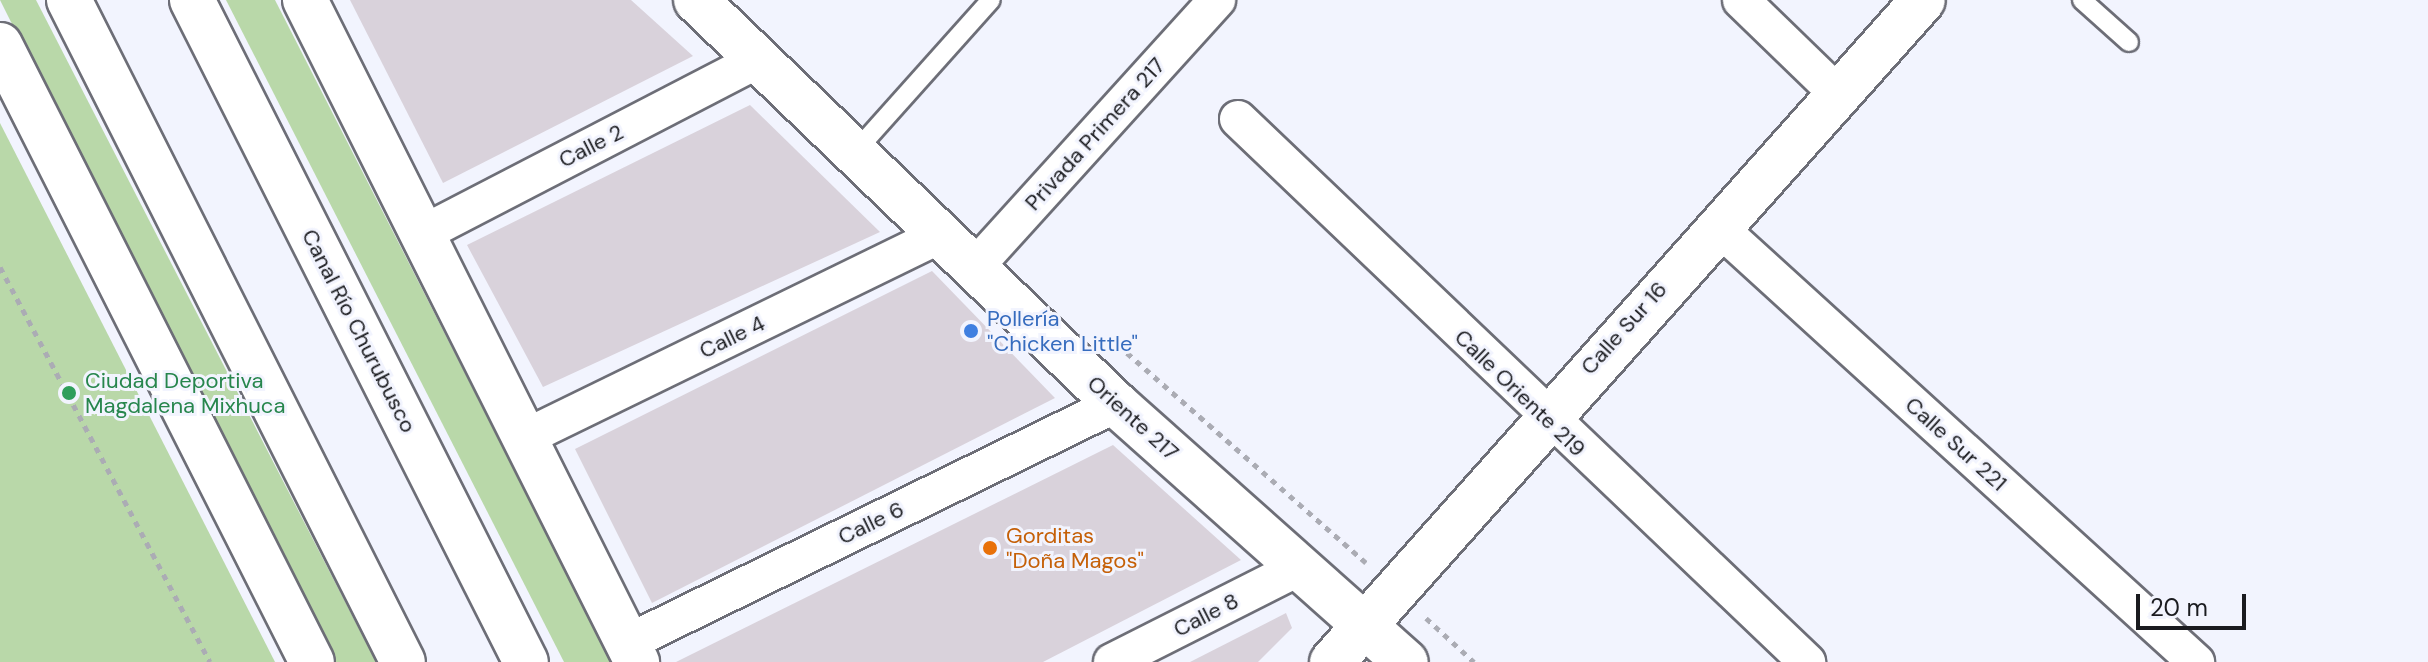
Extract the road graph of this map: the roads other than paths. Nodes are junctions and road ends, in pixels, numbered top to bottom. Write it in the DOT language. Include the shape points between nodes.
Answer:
graph roads {
  1 [pos="69,0"];
  2 [pos="192,0"];
  3 [pos="305,0"];
  4 [pos="696,0"];
  5 [pos="991,0"];
  6 [pos="1217,0"];
  7 [pos="1741,0"];
  8 [pos="1923,0"];
  9 [pos="2082,0"];
  10 [pos="2129,42"];
  11 [pos="0,45"];
  12 [pos="760,59"];
  13 [pos="1836,92"];
  14 [pos="1238,119"];
  15 [pos="854,153"];
  16 [pos="1717,226"];
  17 [pos="422,234"];
  18 [pos="940,235"];
  19 [pos="974,268"];
  20 [pos="1116,404"];
  21 [pos="1543,417"];
  22 [pos="524,438"];
  23 [pos="1300,567"];
  24 [pos="1366,625"];
  25 [pos="632,652"];
  26 [pos="312,662"];
  27 [pos="403,662"];
  28 [pos="526,662"];
  29 [pos="1112,662"];
  30 [pos="1332,662"];
  31 [pos="1406,662"];
  32 [pos="1807,662"];
  33 [pos="2196,662"];
  1 -- 27 [label="street"];
  2 -- 28 [label="street, Canal Río Churubusco"];
  3 -- 17 [label="street"];
  4 -- 12 [label="street, Oriente 217"];
  5 -- 15 [label="lane"];
  6 -- 19 [label="street, Privada Primera 217"];
  7 -- 13 [label="street"];
  8 -- 13 [label="street, Calle Sur 16"];
  9 -- 10 [label="lane"];
  11 -- 26 [label="street"];
  12 -- 15 [label="street, Oriente 217"];
  12 -- 17 [label="street, Calle 2"];
  13 -- 16 [label="street, Calle Sur 16"];
  14 -- 21 [label="street, Calle Oriente 219"];
  15 -- 18 [label="street, Oriente 217"];
  16 -- 21 [label="street, Calle Sur 16"];
  16 -- 33 [label="street, Calle Sur 221"];
  17 -- 22 [label="street"];
  18 -- 19 [label="street, Oriente 217"];
  18 -- 22 [label="street, Calle 4"];
  19 -- 20 [label="street, Oriente 217"];
  20 -- 23 [label="street, Oriente 217"];
  20 -- 25 [label="street, Calle 6"];
  21 -- 24 [label="street, Calle Sur 16"];
  21 -- 32 [label="street, Calle Oriente 219"];
  22 -- 25 [label="street"];
  23 -- 24 [label="street, Oriente 217"];
  23 -- 29 [label="street, Calle 8"];
  24 -- 30 [label="street, Calle Sur 16"];
  24 -- 31 [label="street, Oriente 217"];
}
